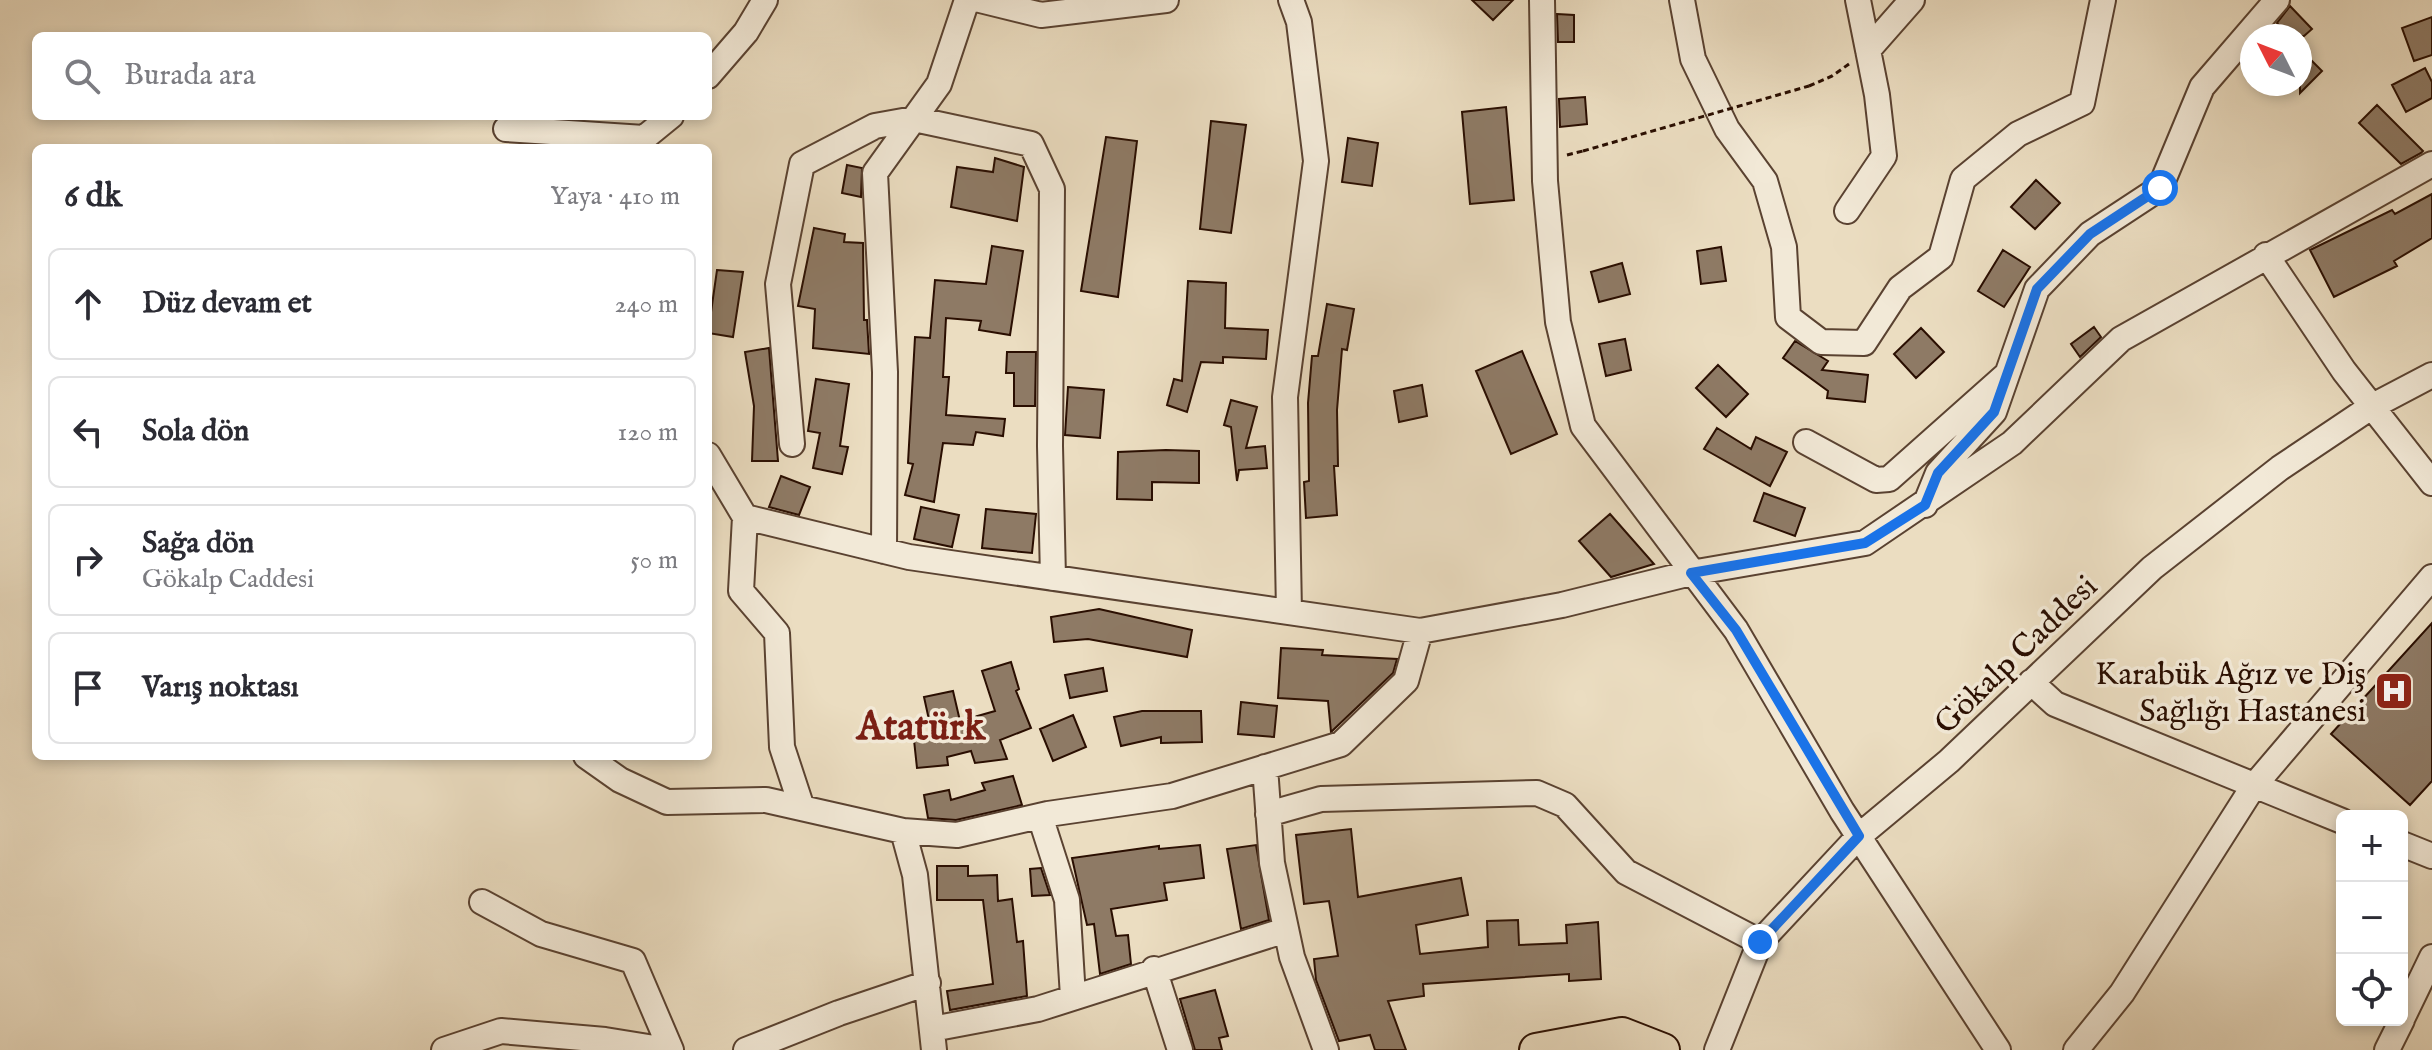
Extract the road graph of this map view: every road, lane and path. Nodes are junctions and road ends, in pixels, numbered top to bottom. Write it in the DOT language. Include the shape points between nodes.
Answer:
graph roads {
  1 [pos="765,0"];
  2 [pos="967,0"];
  3 [pos="980,0"];
  4 [pos="1166,0"];
  5 [pos="1291,0"];
  6 [pos="1542,0"];
  7 [pos="1682,0"];
  8 [pos="1858,0"];
  9 [pos="1912,0"];
  10 [pos="2103,0"];
  11 [pos="2277,0"];
  12 [pos="1868,50"];
  13 [pos="712,71"];
  14 [pos="914,119"];
  15 [pos="667,120"];
  16 [pos="506,129"];
  17 [pos="633,144"];
  18 [pos="642,144"];
  19 [pos="1583,151"];
  20 [pos="2432,164"];
  21 [pos="1847,211"];
  22 [pos="2266,255"];
  23 [pos="2007,375"];
  24 [pos="2432,375"];
  25 [pos="2371,407"];
  26 [pos="1806,442"];
  27 [pos="792,444"];
  28 [pos="712,462"];
  29 [pos="2432,483"];
  30 [pos="712,496"];
  31 [pos="1925,505"];
  32 [pos="739,506"];
  33 [pos="884,551"];
  34 [pos="1691,573"];
  35 [pos="2432,577"];
  36 [pos="1053,578"];
  37 [pos="1289,612"];
  38 [pos="1420,631"];
  39 [pos="2031,682"];
  40 [pos="592,760"];
  41 [pos="1265,767"];
  42 [pos="2253,787"];
  43 [pos="802,808"];
  44 [pos="1268,814"];
  45 [pos="1040,816"];
  46 [pos="2336,819"];
  47 [pos="903,831"];
  48 [pos="1859,836"];
  49 [pos="2408,846"];
  50 [pos="2432,856"];
  51 [pos="482,902"];
  52 [pos="1286,930"];
  53 [pos="1760,942"];
  54 [pos="2432,957"];
  55 [pos="1154,969"];
  56 [pos="928,983"];
  57 [pos="1073,997"];
  58 [pos="2408,1007"];
  59 [pos="2399,1026"];
  60 [pos="933,1039"];
  61 [pos="444,1050"];
  62 [pos="669,1050"];
  63 [pos="746,1050"];
  64 [pos="1180,1050"];
  65 [pos="1326,1050"];
  66 [pos="1536,1050"];
  67 [pos="1663,1050"];
  68 [pos="1717,1050"];
  69 [pos="1998,1050"];
  70 [pos="2076,1050"];
  71 [pos="2387,1050"];
  1 -- 13 [label="street"];
  2 -- 14 [label="street" via="939,84"];
  3 -- 4 [label="street" via="1041,15"];
  5 -- 37 [label="street" via="1299,22 1316,161 1285,397"];
  6 -- 34 [label="street" via="1545,181 1557,306 1583,426"];
  7 -- 10 [label="street" via="1693,59 1727,129 1765,181 1784,247 1788,317 1821,342 1864,343 1900,288 1941,257 1963,179 2018,134 2082,103"];
  8 -- 12 [label="street"];
  9 -- 12 [label="street"];
  11 -- 23 [label="street" via="2202,87 2160,188 2090,234 2037,289"];
  12 -- 19 [label="path, bridge" via="1809,86"];
  12 -- 21 [label="street" via="1884,156"];
  14 -- 27 [label="street" via="875,126 802,164 778,284"];
  14 -- 33 [label="street" via="875,173 885,372"];
  14 -- 36 [label="street" via="1031,144 1052,189"];
  15 -- 18 [label="street"];
  16 -- 17 [label="street"];
  20 -- 22 [label="street"];
  22 -- 25 [label="street"];
  22 -- 31 [label="street" via="2121,339 2012,443"];
  23 -- 26 [label="street" via="1889,479 1876,480"];
  23 -- 31 [label="street" via="1994,412 1938,473"];
  24 -- 25 [label="street, Gökalp Caddesi"];
  25 -- 29 [label="street"];
  25 -- 39 [label="street, Gökalp Caddesi" via="2280,468 2152,568"];
  28 -- 32 [label="street"];
  30 -- 32 [label="street"];
  31 -- 34 [label="street" via="1865,543"];
  32 -- 33 [label="street"];
  32 -- 43 [label="street" via="741,591 777,633 782,747"];
  33 -- 36 [label="street"];
  34 -- 38 [label="street" via="1562,605"];
  34 -- 48 [label="street" via="1736,630"];
  35 -- 42 [label="street"];
  36 -- 37 [label="street"];
  37 -- 38 [label="street"];
  38 -- 41 [label="street" via="1406,681 1341,744"];
  39 -- 42 [label="street" via="2055,704"];
  39 -- 48 [label="street, Gökalp Caddesi" via="1949,761"];
  40 -- 43 [label="street" via="667,802 766,800"];
  41 -- 44 [label="street"];
  41 -- 45 [label="street" via="1172,796"];
  42 -- 46 [label="street"];
  42 -- 70 [label="street" via="2122,993"];
  43 -- 47 [label="street"];
  44 -- 52 [label="street"];
  44 -- 53 [label="street" via="1321,799 1537,793 1565,805 1626,872"];
  45 -- 47 [label="street" via="957,835"];
  45 -- 57 [label="street" via="1067,900"];
  47 -- 56 [label="street" via="915,875"];
  48 -- 53 [label="street, Gökalp Caddesi"];
  48 -- 69 [label="street"];
  49 -- 50 [label="street"];
  51 -- 62 [label="street" via="541,934 633,961"];
  52 -- 55 [label="street"];
  52 -- 65 [label="street"];
  53 -- 68 [label="street, Gökalp Caddesi"];
  54 -- 58 [label="street"];
  55 -- 57 [label="street"];
  55 -- 64 [label="street"];
  56 -- 60 [label="street"];
  56 -- 63 [label="street"];
  57 -- 60 [label="street"];
  59 -- 71 [label="street"];
  61 -- 62 [label="street" via="501,1031"];
  66 -- 67 [label="main road" via="1622,1034"];
}
